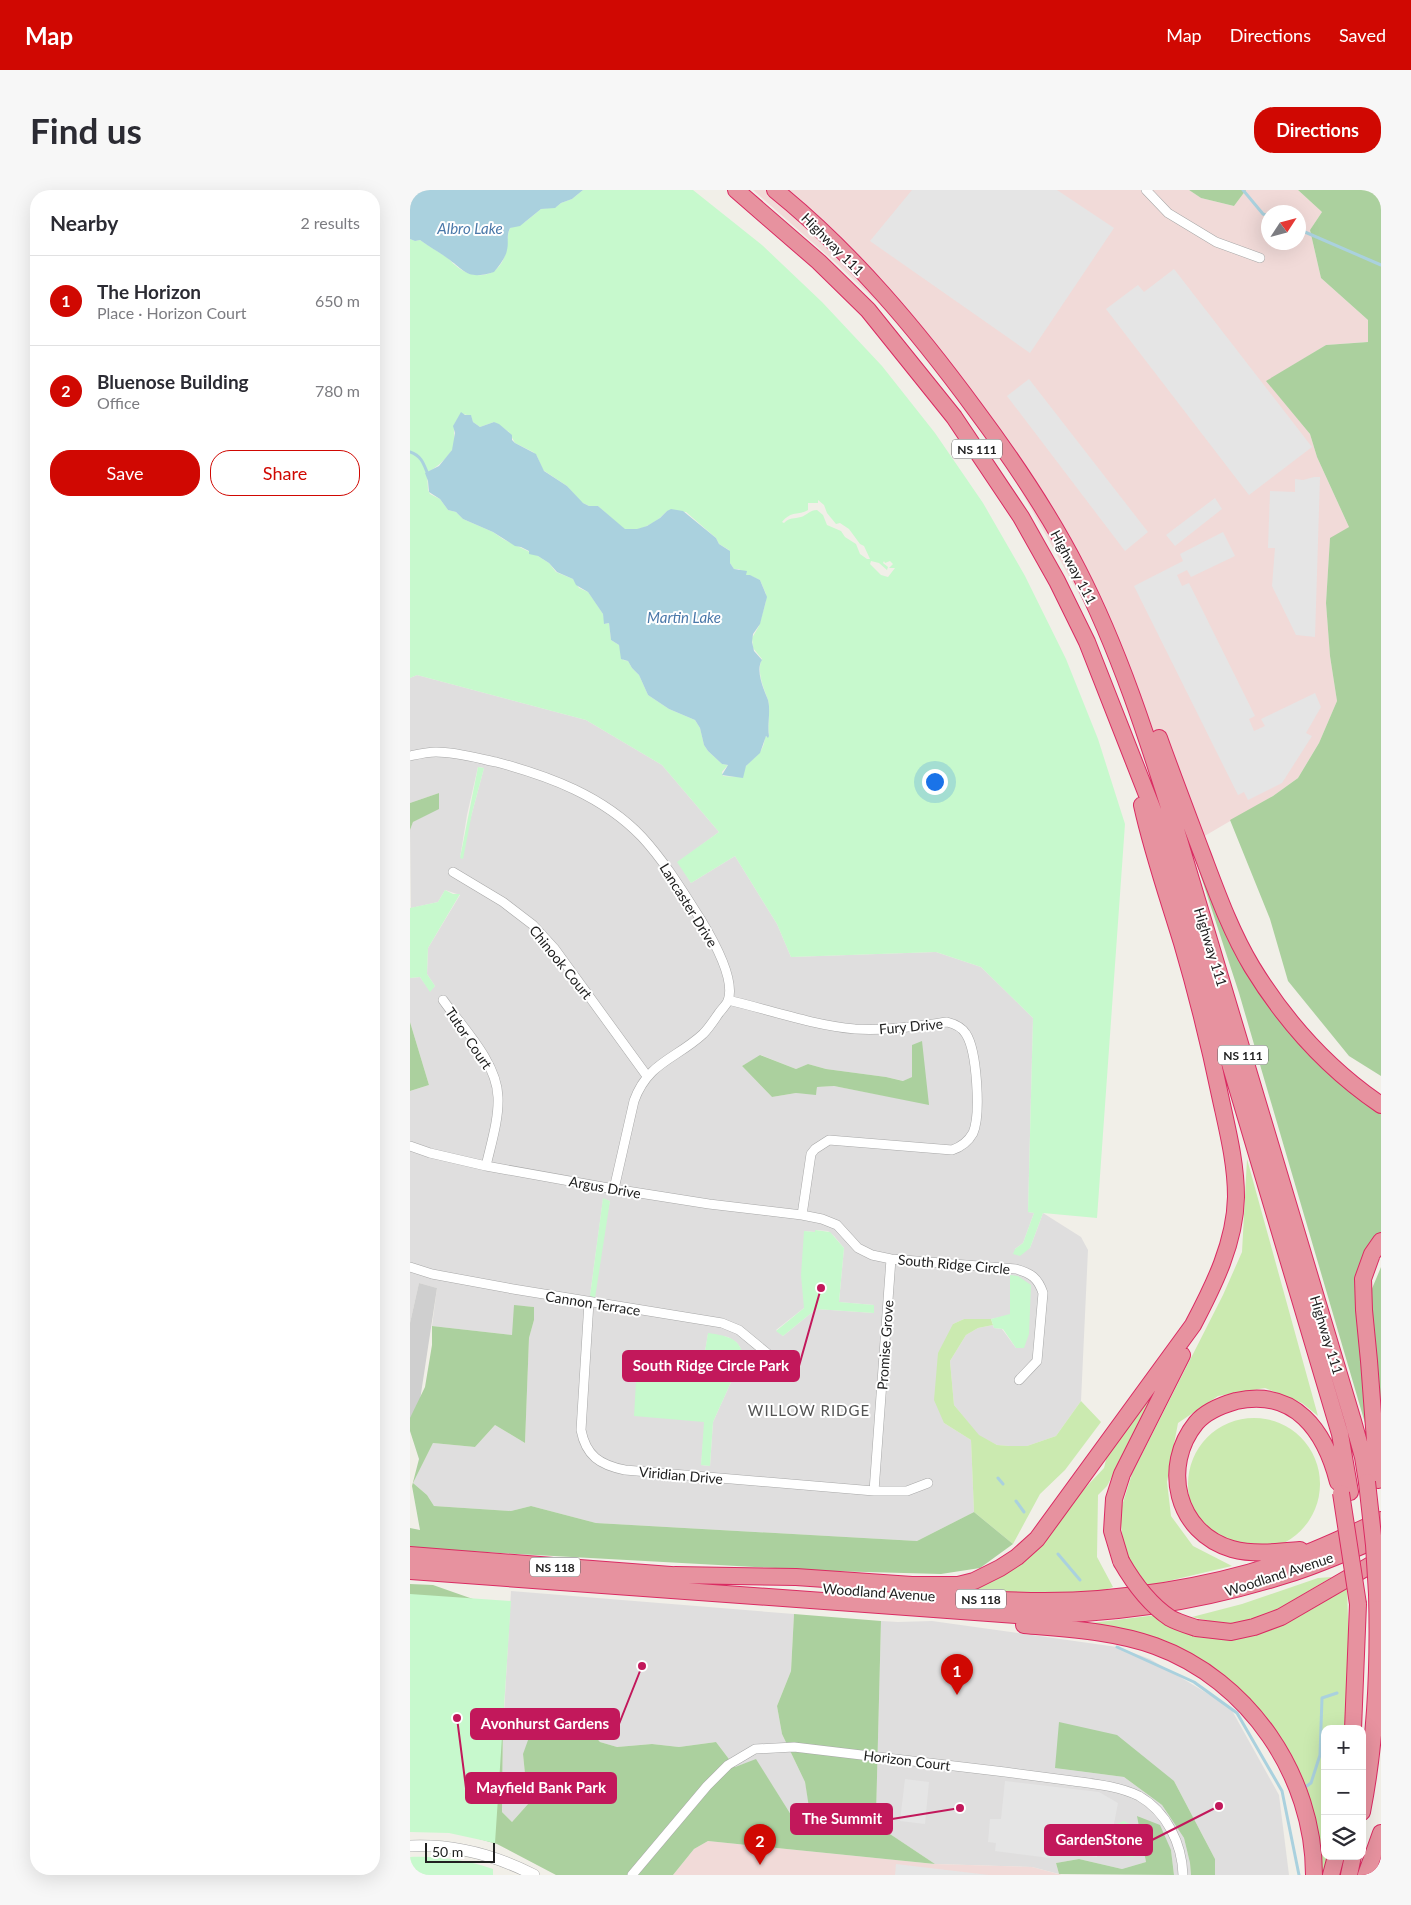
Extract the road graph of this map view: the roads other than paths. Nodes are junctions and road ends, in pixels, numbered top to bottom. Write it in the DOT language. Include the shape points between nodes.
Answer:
graph roads {
  1 [pos="736,190"];
  2 [pos="775,190"];
  3 [pos="1146,190"];
  4 [pos="1260,258"];
  5 [pos="1107,633"];
  6 [pos="410,756"];
  7 [pos="1134,766"];
  8 [pos="453,872"];
  9 [pos="443,1000"];
  10 [pos="728,1000"];
  11 [pos="647,1076"];
  12 [pos="1381,1105"];
  13 [pos="410,1146"];
  14 [pos="486,1166"];
  15 [pos="614,1189"];
  16 [pos="802,1215"];
  17 [pos="1381,1241"];
  18 [pos="891,1259"];
  19 [pos="410,1267"];
  20 [pos="589,1302"];
  21 [pos="1193,1325"];
  22 [pos="768,1354"];
  23 [pos="1019,1380"];
  24 [pos="1372,1481"];
  25 [pos="928,1483"];
  26 [pos="874,1491"];
  27 [pos="1345,1493"];
  28 [pos="1381,1520"];
  29 [pos="1381,1538"];
  30 [pos="1381,1546"];
  31 [pos="1317,1548"];
  32 [pos="410,1556"];
  33 [pos="1381,1558"];
  34 [pos="410,1571"];
  35 [pos="675,1575"];
  36 [pos="1378,1597"];
  37 [pos="913,1608"];
  38 [pos="1353,1725"];
  39 [pos="1366,1782"];
  40 [pos="1381,1833"];
  41 [pos="410,1846"];
  42 [pos="1335,1860"];
  43 [pos="1353,1860"];
  44 [pos="534,1875"];
  45 [pos="632,1875"];
  46 [pos="1184,1875"];
  47 [pos="1314,1875"];
  48 [pos="1331,1875"];
  49 [pos="1349,1875"];
  50 [pos="1366,1875"];
  1 -- 7 [label="highway, Highway 111 / NS 111" via="812,255 868,310 933,389 981,455 1021,517 1087,642"];
  2 -- 5 [label="highway, Highway 111 / NS 111" via="862,272 954,380 1008,453 1044,511 1078,569"];
  3 -- 4 [label="street" via="1168,213 1216,242"];
  5 -- 12 [label="highway" via="1142,691 1232,930 1251,966 1276,1005 1307,1042 1336,1070"];
  5 -- 24 [label="highway, Highway 111 / NS 111" via="1177,832"];
  6 -- 10 [label="street, Lancaster Drive" via="449,753 532,772 571,787 619,816 662,861 708,931 725,968"];
  7 -- 21 [label="highway" via="1148,831 1207,1035 1233,1165 1236,1198 1225,1258"];
  7 -- 27 [label="highway, Highway 111 / NS 111" via="1160,828 1337,1426"];
  8 -- 11 [label="street, Chinook Court" via="503,902 554,948"];
  9 -- 14 [label="street, Tutor Court" via="487,1060 496,1082 498,1112"];
  10 -- 11 [label="street" via="703,1034"];
  10 -- 16 [label="street, Fury Drive" via="856,1029 947,1022 967,1034 971,1044 977,1086 976,1123 966,1142 952,1150 829,1140 811,1154"];
  11 -- 15 [label="street" via="634,1101"];
  13 -- 14 [label="street, Argus Drive"];
  14 -- 15 [label="street, Argus Drive"];
  15 -- 16 [label="street, Argus Drive"];
  16 -- 18 [label="street, South Ridge Circle" via="838,1225 858,1248"];
  17 -- 24 [label="highway" via="1372,1254 1363,1279 1370,1361"];
  18 -- 23 [label="street, South Ridge Circle" via="1016,1269 1034,1276 1043,1293 1037,1361"];
  18 -- 26 [label="street, Promise Grove"];
  19 -- 20 [label="street, Cannon Terrace" via="432,1274"];
  20 -- 22 [label="street, Cannon Terrace" via="722,1323 739,1330"];
  20 -- 26 [label="street, Viridian Drive" via="582,1430 599,1462 624,1470"];
  21 -- 33 [label="highway, bridge" via="1182,1355 1122,1474 1114,1499 1112,1531 1121,1561 1133,1581 1169,1617 1196,1628 1231,1632 1281,1617"];
  21 -- 35 [label="highway" via="1037,1539 1017,1557 986,1576 958,1585 931,1585 796,1577"];
  24 -- 30 [label="highway"];
  24 -- 36 [label="highway, Highway 111 / NS 111, bridge"];
  25 -- 26 [label="street, Viridian Drive" via="908,1491"];
  27 -- 31 [label="highway" via="1322,1438 1308,1419 1276,1402 1245,1400 1212,1410 1197,1422 1180,1452 1177,1468 1180,1497 1194,1524 1205,1536 1245,1552"];
  27 -- 38 [label="highway, Highway 111 / NS 111, bridge" via="1358,1556"];
  28 -- 31 [label="highway, Woodland Avenue / NS 118"];
  29 -- 37 [label="highway, Woodland Avenue / NS 118" via="1289,1574 1239,1589 1122,1610 1016,1616"];
  31 -- 35 [label="highway, Woodland Avenue / NS 118" via="1284,1562 1203,1582 1081,1600 965,1598"];
  32 -- 35 [label="highway, Woodland Avenue / NS 118"];
  34 -- 37 [label="highway, Woodland Avenue / NS 118"];
  36 -- 39 [label="highway, Highway 111 / NS 111" via="1377,1679"];
  37 -- 47 [label="highway" via="964,1620 1118,1636 1155,1646 1200,1668 1242,1702 1279,1750 1301,1795 1310,1829"];
  40 -- 50 [label="highway"];
  41 -- 44 [label="street" via="474,1852"];
  42 -- 48 [label="highway"];
  43 -- 49 [label="highway"];
  45 -- 46 [label="street, Horizon Court" via="728,1765 756,1749 794,1747 1099,1784 1129,1792 1150,1804 1171,1829 1179,1845"];
}
